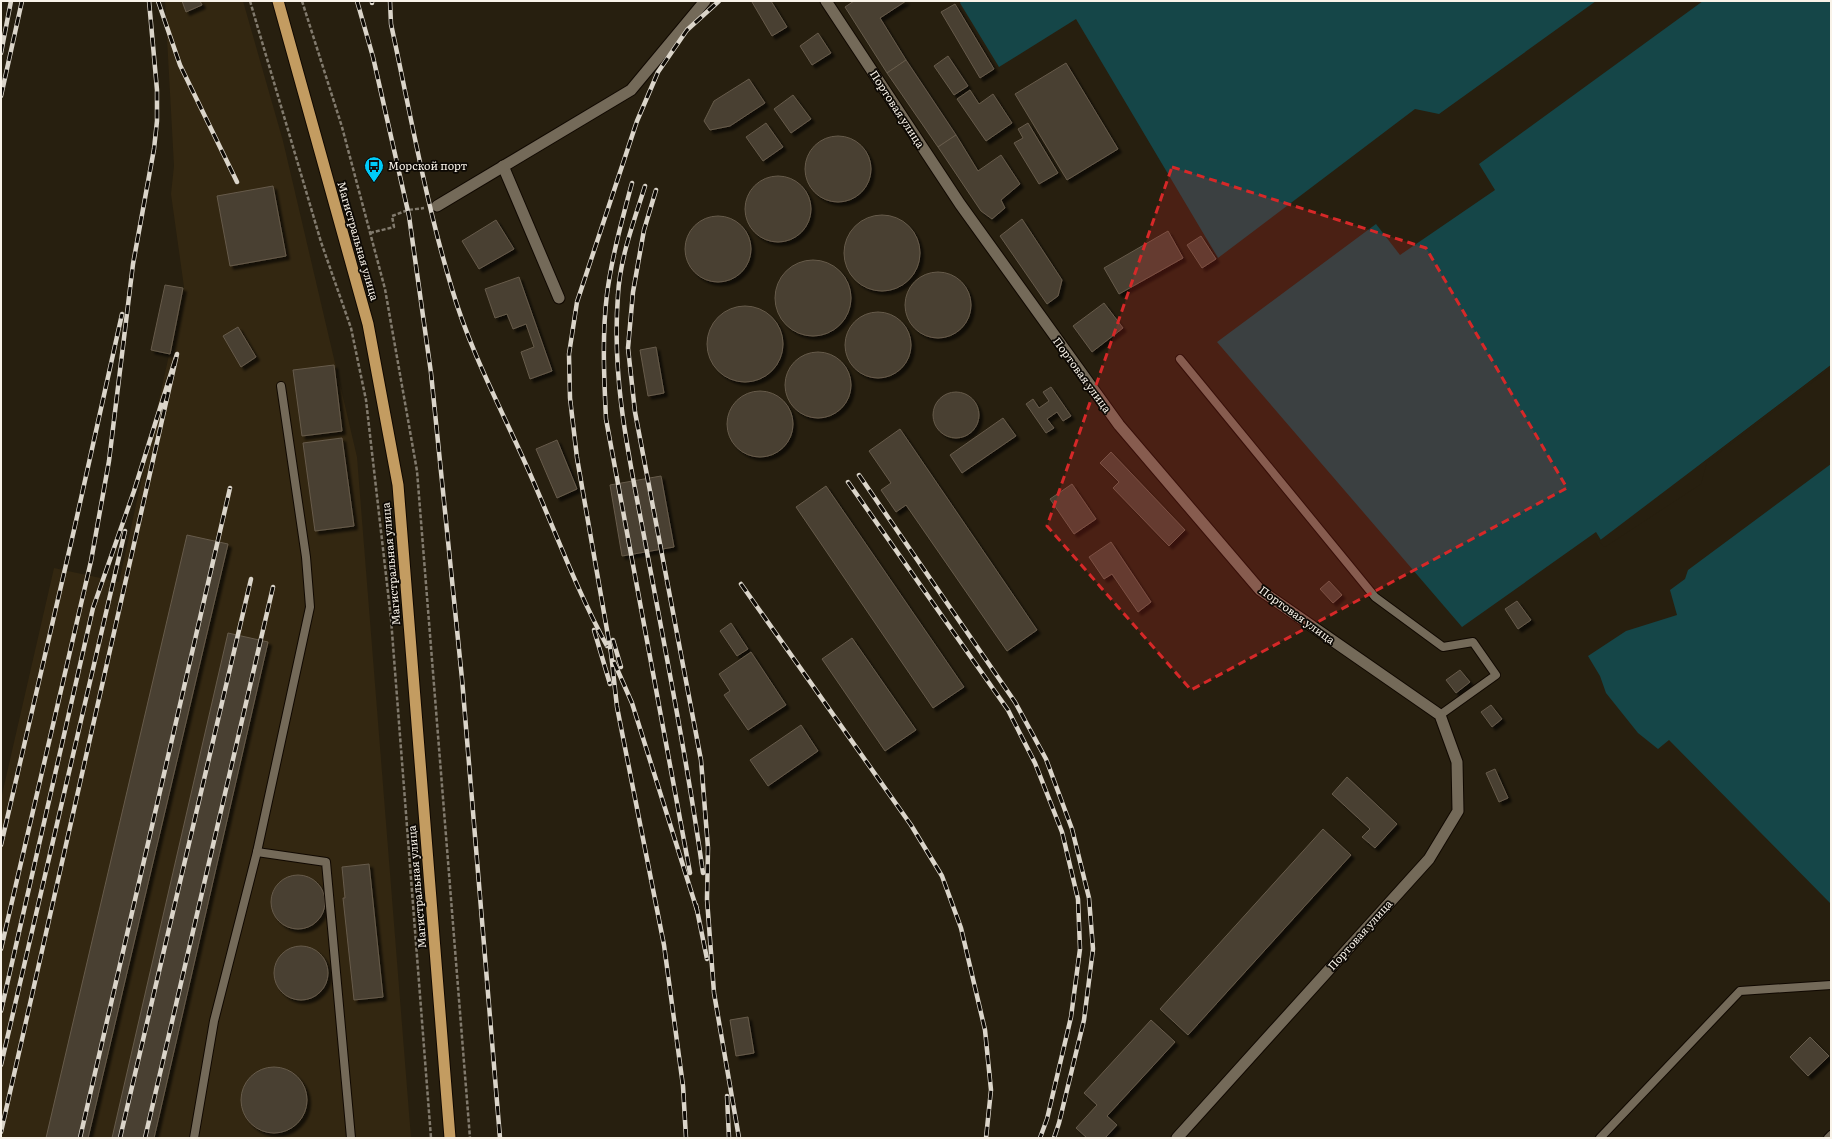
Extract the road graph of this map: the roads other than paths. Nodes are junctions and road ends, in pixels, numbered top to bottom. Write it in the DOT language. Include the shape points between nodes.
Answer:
graph roads {
  1 [pos="278,1"];
  2 [pos="705,1"];
  3 [pos="826,1"];
  4 [pos="503,166"];
  5 [pos="436,206"];
  6 [pos="559,298"];
  7 [pos="1180,359"];
  8 [pos="281,386"];
  9 [pos="1440,715"];
  10 [pos="257,852"];
  11 [pos="1831,985"];
  12 [pos="1831,1135"];
  13 [pos="194,1138"];
  14 [pos="351,1138"];
  15 [pos="450,1138"];
  16 [pos="1177,1138"];
  17 [pos="1600,1138"];
  18 [pos="1828,1138"];
  1 -- 15 [label="highway, Магистральная улица" via="368,324 398,485"];
  2 -- 4 [label="street" via="631,90"];
  3 -- 9 [label="street, Портовая улица" via="960,204 1118,425 1260,590"];
  4 -- 5 [label="street"];
  4 -- 6 [label="street"];
  7 -- 9 [label="lane" via="1374,597 1443,647 1472,642 1496,675"];
  8 -- 10 [label="lane" via="306,557 310,607"];
  9 -- 16 [label="street, Портовая улица" via="1457,762 1458,811 1429,858"];
  10 -- 13 [label="lane" via="214,1022"];
  10 -- 14 [label="lane" via="326,862"];
  11 -- 17 [label="lane" via="1740,991"];
  12 -- 18 [label="lane"];
}
